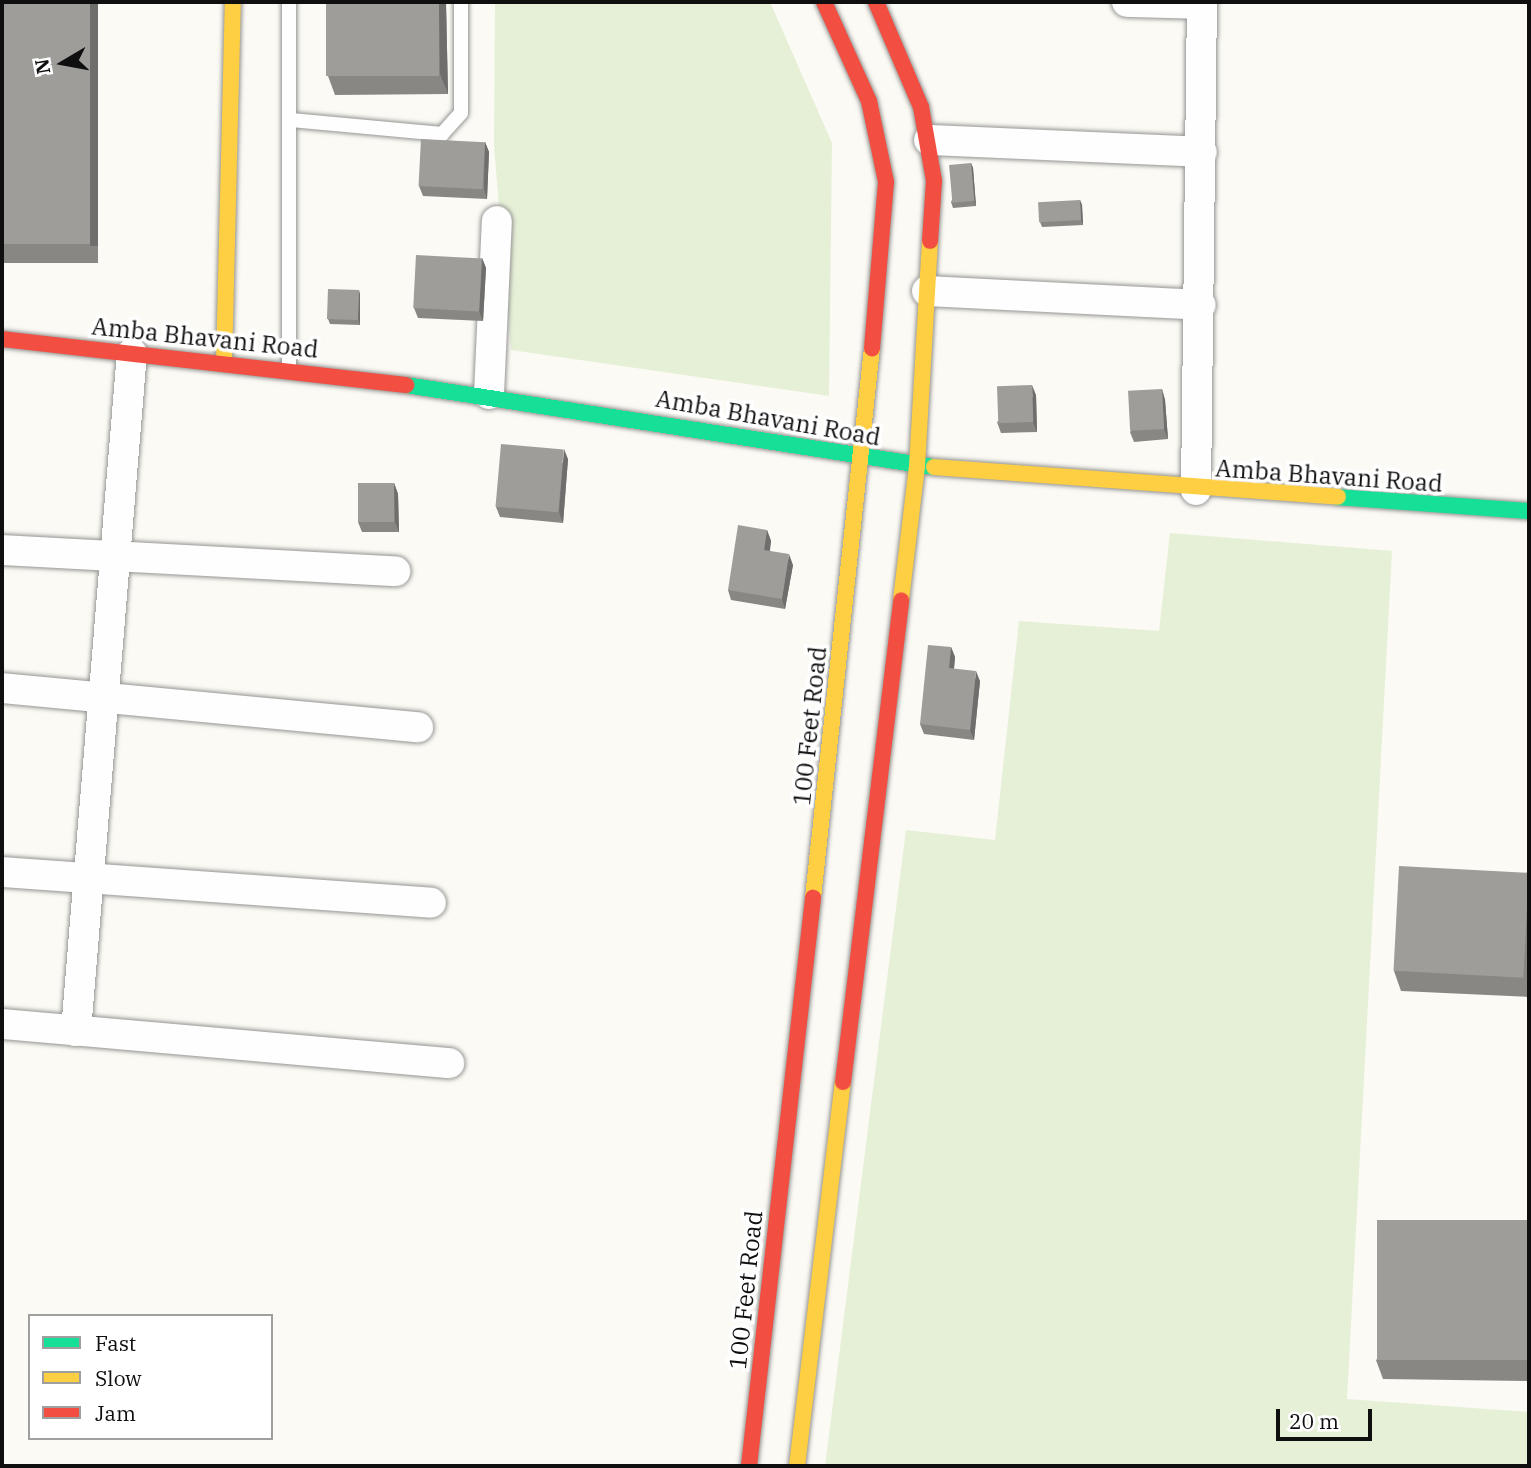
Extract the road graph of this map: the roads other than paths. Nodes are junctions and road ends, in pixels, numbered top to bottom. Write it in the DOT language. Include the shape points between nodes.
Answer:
graph roads {
  1 [pos="233,2"];
  2 [pos="289,2"];
  3 [pos="461,2"];
  4 [pos="824,2"];
  5 [pos="876,2"];
  6 [pos="1127,2"];
  7 [pos="1202,3"];
  8 [pos="291,120"];
  9 [pos="929,141"];
  10 [pos="1202,152"];
  11 [pos="497,221"];
  12 [pos="928,291"];
  13 [pos="1201,305"];
  14 [pos="2,339"];
  15 [pos="132,353"];
  16 [pos="224,363"];
  17 [pos="289,370"];
  18 [pos="489,394"];
  19 [pos="863,458"];
  20 [pos="917,466"];
  21 [pos="1196,490"];
  22 [pos="1529,511"];
  23 [pos="2,550"];
  24 [pos="116,558"];
  25 [pos="395,571"];
  26 [pos="2,688"];
  27 [pos="101,697"];
  28 [pos="418,727"];
  29 [pos="2,872"];
  30 [pos="92,875"];
  31 [pos="431,903"];
  32 [pos="2,1024"];
  33 [pos="76,1031"];
  34 [pos="449,1063"];
  35 [pos="749,1466"];
  36 [pos="797,1466"];
  1 -- 16 [label="main road"];
  2 -- 8 [label="lane"];
  3 -- 8 [label="lane" via="461,113 448,130"];
  4 -- 19 [label="main road, 100 Feet Road" via="869,101 886,183"];
  5 -- 9 [label="main road" via="913,83"];
  6 -- 7 [label="street"];
  7 -- 10 [label="street"];
  8 -- 17 [label="lane"];
  9 -- 10 [label="street"];
  9 -- 12 [label="main road" via="934,181"];
  10 -- 13 [label="street"];
  11 -- 18 [label="street"];
  12 -- 13 [label="street"];
  12 -- 20 [label="main road"];
  13 -- 21 [label="street"];
  14 -- 15 [label="main road, Amba Bhavani Road"];
  15 -- 16 [label="main road, Amba Bhavani Road"];
  15 -- 24 [label="street"];
  16 -- 17 [label="main road, Amba Bhavani Road"];
  17 -- 18 [label="main road, Amba Bhavani Road"];
  18 -- 19 [label="main road, Amba Bhavani Road"];
  19 -- 20 [label="main road, Amba Bhavani Road"];
  19 -- 35 [label="main road, 100 Feet Road"];
  20 -- 21 [label="main road, Amba Bhavani Road"];
  20 -- 36 [label="main road"];
  21 -- 22 [label="main road, Amba Bhavani Road"];
  23 -- 24 [label="street"];
  24 -- 25 [label="street"];
  24 -- 27 [label="street"];
  26 -- 27 [label="street"];
  27 -- 28 [label="street"];
  27 -- 30 [label="street"];
  29 -- 30 [label="street"];
  30 -- 31 [label="street"];
  30 -- 33 [label="street"];
  32 -- 33 [label="street"];
  33 -- 34 [label="street"];
}
